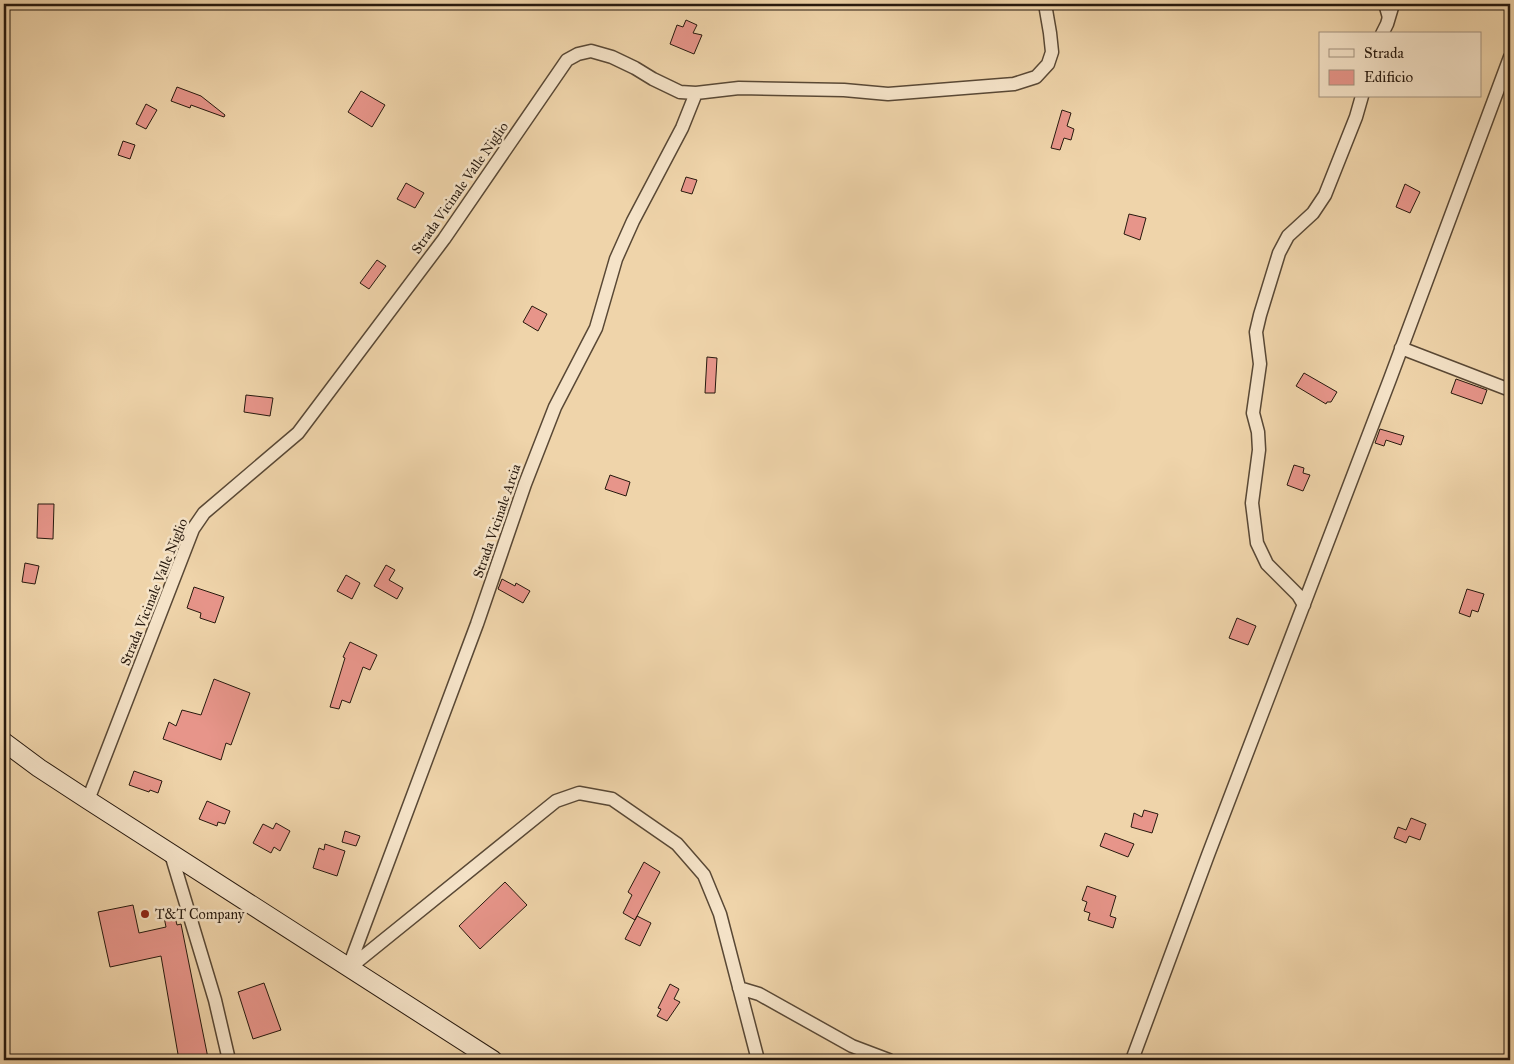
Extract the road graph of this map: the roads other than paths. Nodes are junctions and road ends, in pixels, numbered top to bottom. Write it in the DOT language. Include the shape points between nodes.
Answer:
graph roads {
  1 [pos="1045,4"];
  2 [pos="1382,4"];
  3 [pos="1392,4"];
  4 [pos="1384,29"];
  5 [pos="1510,57"];
  6 [pos="696,93"];
  7 [pos="1361,98"];
  8 [pos="1401,348"];
  9 [pos="1510,390"];
  10 [pos="1304,604"];
  11 [pos="4,742"];
  12 [pos="88,800"];
  13 [pos="171,854"];
  14 [pos="348,969"];
  15 [pos="739,988"];
  16 [pos="230,1060"];
  17 [pos="493,1060"];
  18 [pos="758,1060"];
  19 [pos="889,1060"];
  20 [pos="1132,1060"];
  1 -- 6 [label="street, Strada Vicinale Valle Niglio" via="1052,52 1048,64 1036,77 1014,84 888,94 739,88"];
  2 -- 4 [label="lane"];
  3 -- 4 [label="street"];
  5 -- 8 [label="street"];
  6 -- 12 [label="street, Strada Vicinale Valle Niglio" via="680,92 635,68 591,51 567,60 444,239 298,433 204,513 193,529"];
  6 -- 14 [label="street, Strada Vicinale Arcia" via="616,260 596,328 555,407"];
  7 -- 10 [label="street" via="1326,195 1288,236 1279,253 1256,332 1260,364 1253,413 1259,450 1252,503 1258,543 1267,564"];
  8 -- 9 [label="street"];
  8 -- 10 [label="street"];
  10 -- 20 [label="street"];
  11 -- 12 [label="main road"];
  12 -- 13 [label="main road"];
  13 -- 14 [label="main road"];
  13 -- 16 [label="street"];
  14 -- 15 [label="street" via="556,800 579,793 612,799 677,844 704,875 720,914"];
  14 -- 17 [label="main road"];
  15 -- 18 [label="street"];
  15 -- 19 [label="street" via="759,994 852,1046"];
}
